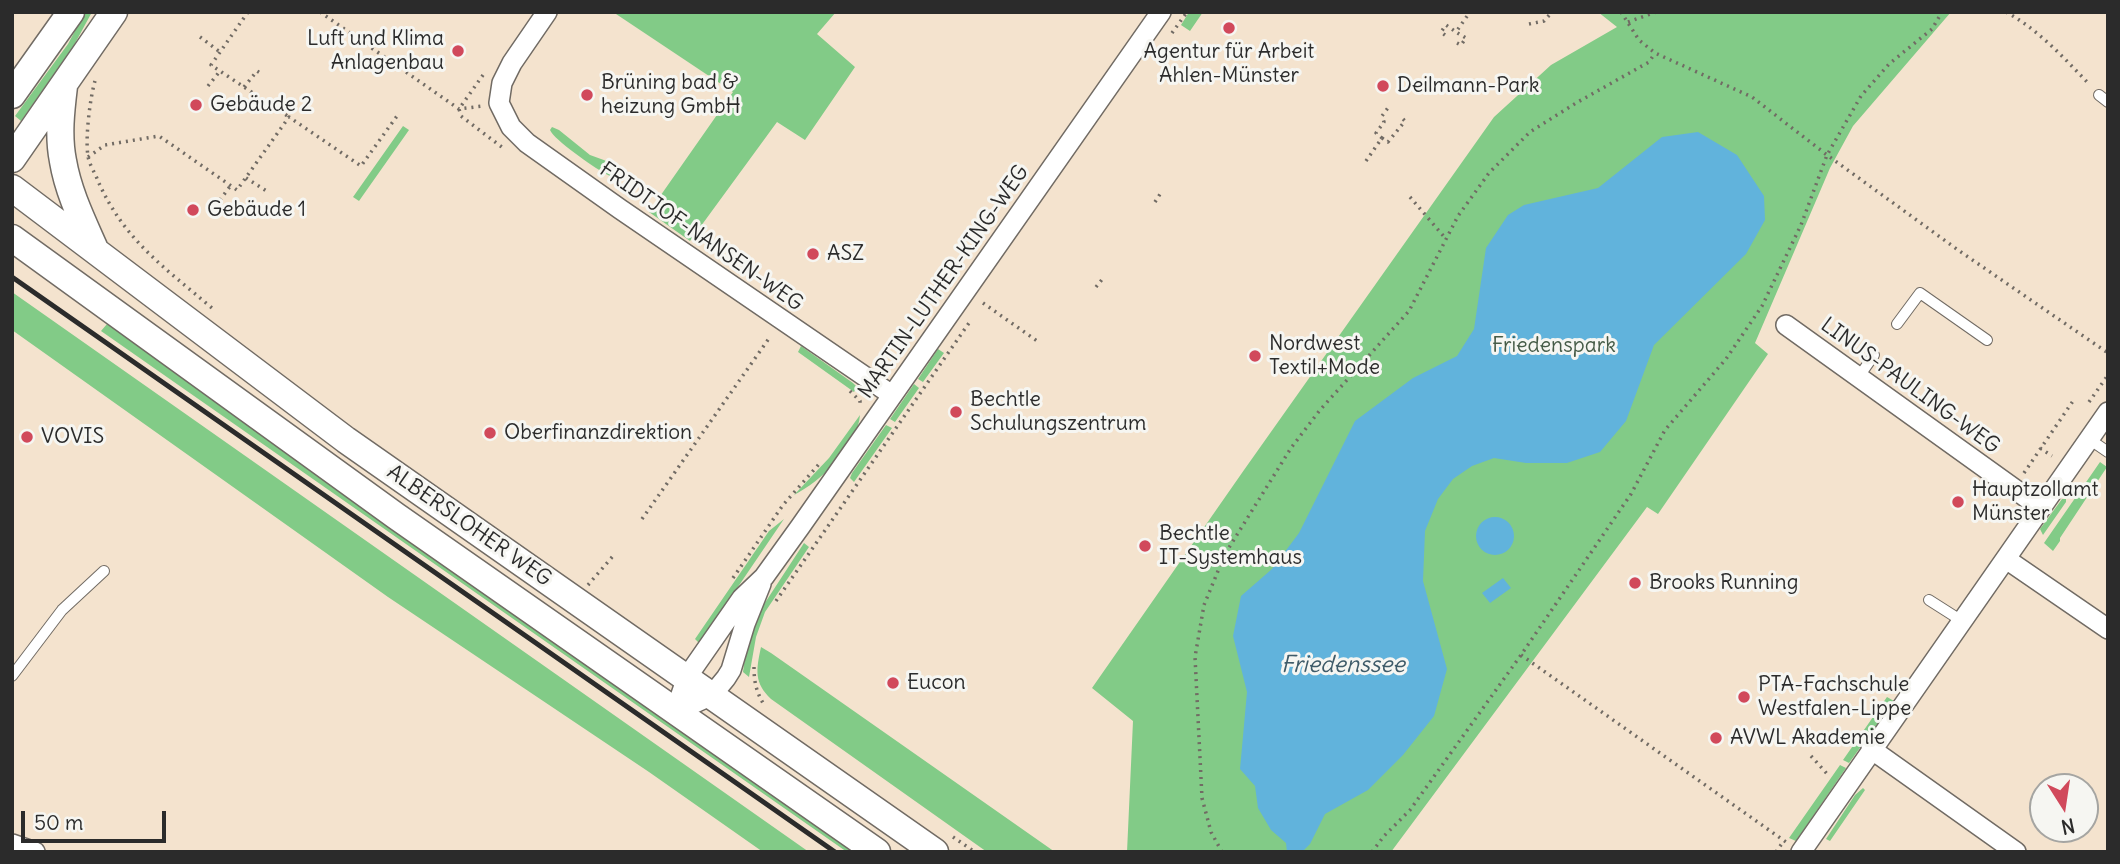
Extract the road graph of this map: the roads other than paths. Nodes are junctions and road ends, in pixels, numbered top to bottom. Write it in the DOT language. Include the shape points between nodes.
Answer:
graph roads {
  1 [pos="71,12"];
  2 [pos="114,12"];
  3 [pos="547,12"];
  4 [pos="1161,12"];
  5 [pos="52,39"];
  6 [pos="12,69"];
  7 [pos="64,82"];
  8 [pos="2099,94"];
  9 [pos="12,95"];
  10 [pos="2108,102"];
  11 [pos="12,159"];
  12 [pos="12,188"];
  13 [pos="12,238"];
  14 [pos="95,249"];
  15 [pos="1897,324"];
  16 [pos="1786,325"];
  17 [pos="1987,340"];
  18 [pos="1874,355"];
  19 [pos="1858,378"];
  20 [pos="892,395"];
  21 [pos="2108,412"];
  22 [pos="2089,439"];
  23 [pos="2108,452"];
  24 [pos="2042,508"];
  25 [pos="2006,559"];
  26 [pos="104,570"];
  27 [pos="764,577"];
  28 [pos="1929,600"];
  29 [pos="1962,621"];
  30 [pos="2108,629"];
  31 [pos="12,676"];
  32 [pos="687,677"];
  33 [pos="712,695"];
  34 [pos="675,712"];
  35 [pos="1871,749"];
  36 [pos="12,844"];
  37 [pos="944,844"];
  38 [pos="1796,849"];
  39 [pos="35,852"];
  40 [pos="877,852"];
  41 [pos="2016,852"];
  1 -- 5 [label="main road"];
  2 -- 7 [label="main road"];
  3 -- 20 [label="street, FRIDTJOF-NANSEN-WEG" via="502,83 499,103 511,127 527,143"];
  4 -- 20 [label="street, MARTIN-LUTHER-KING-WEG"];
  5 -- 6 [label="main road"];
  5 -- 9 [label="main road"];
  7 -- 11 [label="main road"];
  7 -- 14 [label="main road" via="62,158"];
  8 -- 10 [label="lane"];
  12 -- 14 [label="main road, ALBERSLOHER WEG"];
  13 -- 34 [label="main road, ALBERSLOHER WEG"];
  14 -- 32 [label="main road, ALBERSLOHER WEG" via="329,428"];
  15 -- 17 [label="lane" via="1920,293"];
  16 -- 19 [label="street, LINUS-PAULING-WEG"];
  18 -- 19 [label="lane"];
  19 -- 24 [label="street, LINUS-PAULING-WEG"];
  20 -- 27 [label="street, MARTIN-LUTHER-KING-WEG"];
  21 -- 22 [label="street"];
  22 -- 23 [label="lane"];
  22 -- 24 [label="street"];
  24 -- 25 [label="street"];
  25 -- 29 [label="street"];
  25 -- 30 [label="street"];
  26 -- 31 [label="lane" via="62,610"];
  27 -- 32 [label="street, MARTIN-LUTHER-KING-WEG" via="742,598"];
  27 -- 33 [label="street, MARTIN-LUTHER-KING-WEG" via="731,670"];
  28 -- 29 [label="lane"];
  29 -- 35 [label="street"];
  32 -- 33 [label="main road, ALBERSLOHER WEG"];
  32 -- 34 [label="street, MARTIN-LUTHER-KING-WEG"];
  33 -- 34 [label="street"];
  33 -- 37 [label="main road, ALBERSLOHER WEG"];
  34 -- 40 [label="main road, ALBERSLOHER WEG"];
  35 -- 38 [label="street"];
  35 -- 41 [label="street"];
  36 -- 39 [label="street"];
}
